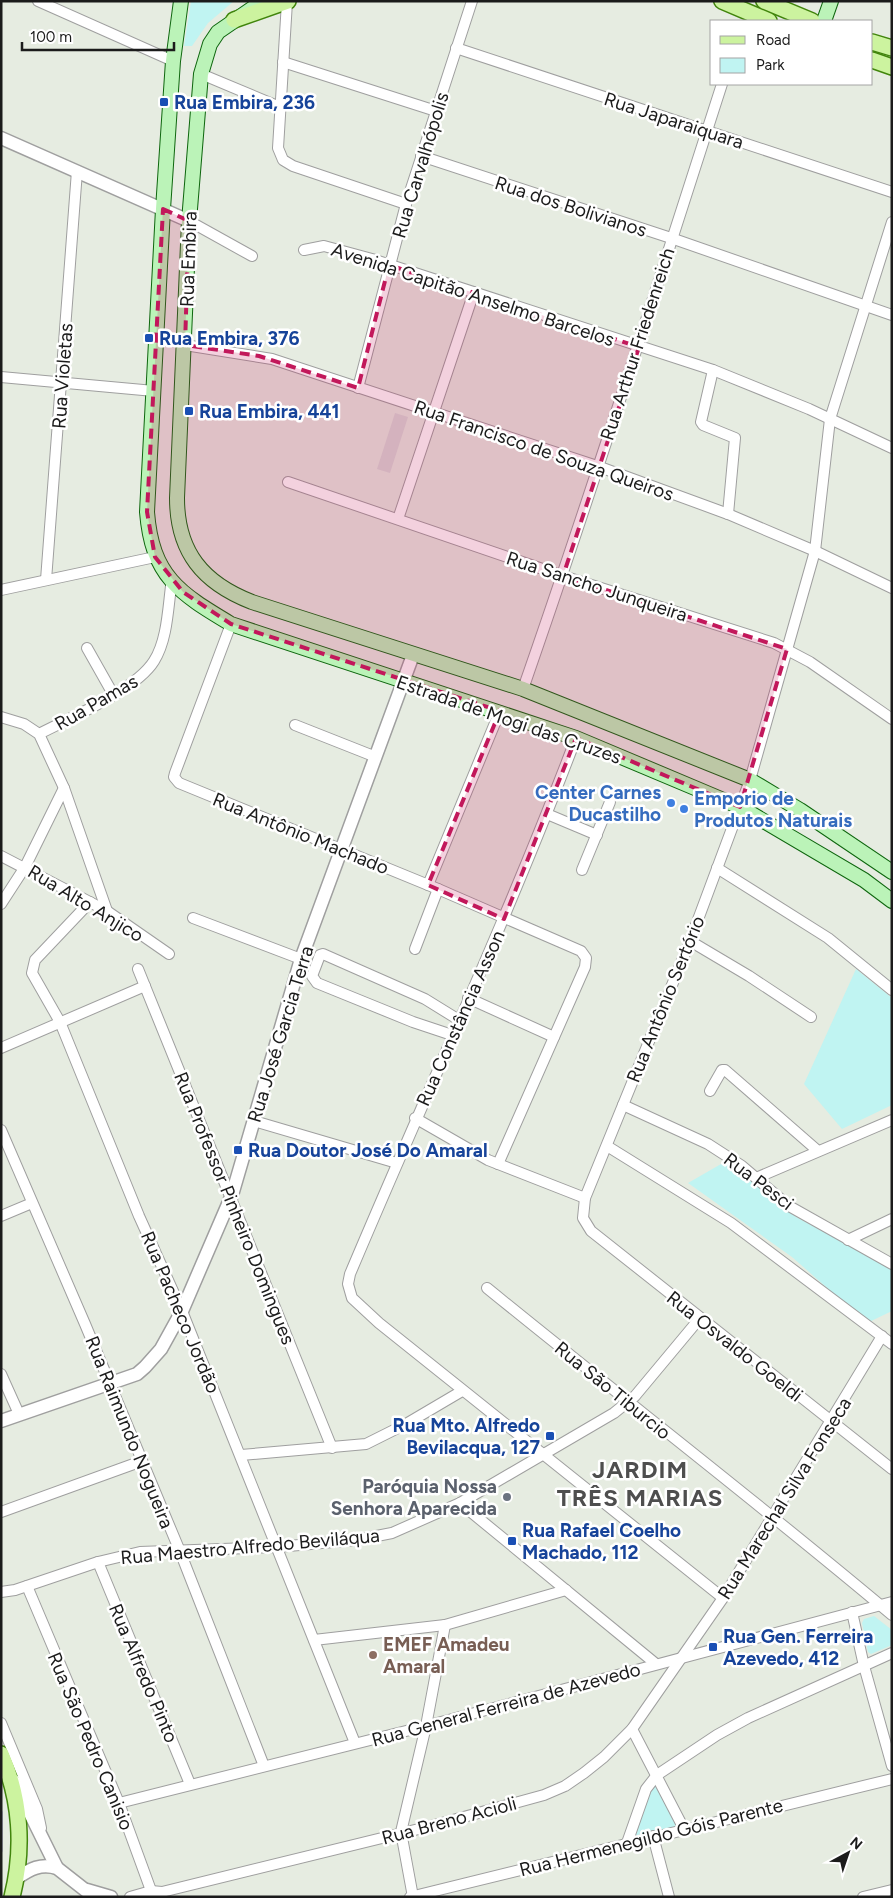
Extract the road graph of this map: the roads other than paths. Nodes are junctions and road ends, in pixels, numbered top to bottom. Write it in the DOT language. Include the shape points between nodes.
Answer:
graph roads {
  1 [pos="38,1"];
  2 [pos="263,1"];
  3 [pos="472,1"];
  4 [pos="722,1"];
  5 [pos="764,1"];
  6 [pos="831,1"];
  7 [pos="180,2"];
  8 [pos="287,2"];
  9 [pos="744,17"];
  10 [pos="234,20"];
  11 [pos="763,20"];
  12 [pos="810,20"];
  13 [pos="824,20"];
  14 [pos="873,42"];
  15 [pos="456,48"];
  16 [pos="892,48"];
  17 [pos="873,60"];
  18 [pos="173,61"];
  19 [pos="283,62"];
  20 [pos="892,67"];
  21 [pos="201,74"];
  22 [pos="722,85"];
  23 [pos="280,107"];
  24 [pos="436,111"];
  25 [pos="707,131"];
  26 [pos="1,138"];
  27 [pos="421,156"];
  28 [pos="77,171"];
  29 [pos="892,192"];
  30 [pos="406,204"];
  31 [pos="163,209"];
  32 [pos="189,222"];
  33 [pos="892,222"];
  34 [pos="671,238"];
  35 [pos="304,250"];
  36 [pos="252,256"];
  37 [pos="389,265"];
  38 [pos="474,292"];
  39 [pos="866,305"];
  40 [pos="892,315"];
  41 [pos="185,345"];
  42 [pos="639,347"];
  43 [pos="713,370"];
  44 [pos="1,377"];
  45 [pos="61,382"];
  46 [pos="358,388"];
  47 [pos="154,391"];
  48 [pos="433,412"];
  49 [pos="830,419"];
  50 [pos="892,448"];
  51 [pos="597,466"];
  52 [pos="288,482"];
  53 [pos="728,514"];
  54 [pos="398,519"];
  55 [pos="184,544"];
  56 [pos="815,551"];
  57 [pos="155,557"];
  58 [pos="563,576"];
  59 [pos="46,580"];
  60 [pos="172,580"];
  61 [pos="892,588"];
  62 [pos="1,590"];
  63 [pos="231,624"];
  64 [pos="86,648"];
  65 [pos="787,649"];
  66 [pos="413,655"];
  67 [pos="403,682"];
  68 [pos="523,689"];
  69 [pos="113,694"];
  70 [pos="500,711"];
  71 [pos="1,717"];
  72 [pos="892,719"];
  73 [pos="295,725"];
  74 [pos="39,734"];
  75 [pos="576,738"];
  76 [pos="376,757"];
  77 [pos="750,780"];
  78 [pos="64,788"];
  79 [pos="610,802"];
  80 [pos="740,807"];
  81 [pos="547,814"];
  82 [pos="597,835"];
  83 [pos="343,850"];
  84 [pos="1,856"];
  85 [pos="25,867"];
  86 [pos="717,868"];
  87 [pos="582,870"];
  88 [pos="892,872"];
  89 [pos="428,884"];
  90 [pos="438,889"];
  91 [pos="892,901"];
  92 [pos="90,902"];
  93 [pos="1,904"];
  94 [pos="107,911"];
  95 [pos="193,918"];
  96 [pos="504,918"];
  97 [pos="690,941"];
  98 [pos="415,949"];
  99 [pos="169,954"];
  100 [pos="301,959"];
  101 [pos="138,969"];
  102 [pos="145,986"];
  103 [pos="892,990"];
  104 [pos="468,998"];
  105 [pos="810,1018"];
  106 [pos="459,1020"];
  107 [pos="60,1022"];
  108 [pos="452,1035"];
  109 [pos="554,1037"];
  110 [pos="1,1048"];
  111 [pos="710,1091"];
  112 [pos="623,1105"];
  113 [pos="415,1118"];
  114 [pos="892,1120"];
  115 [pos="254,1121"];
  116 [pos="1,1130"];
  117 [pos="607,1146"];
  118 [pos="818,1151"];
  119 [pos="397,1163"];
  120 [pos="498,1164"];
  121 [pos="756,1178"];
  122 [pos="232,1196"];
  123 [pos="585,1198"];
  124 [pos="32,1203"];
  125 [pos="1,1216"];
  126 [pos="583,1218"];
  127 [pos="892,1219"];
  128 [pos="848,1240"];
  129 [pos="892,1264"];
  130 [pos="487,1288"];
  131 [pos="182,1310"];
  132 [pos="700,1318"];
  133 [pos="882,1336"];
  134 [pos="892,1344"];
  135 [pos="1,1374"];
  136 [pos="110,1384"];
  137 [pos="462,1391"];
  138 [pos="628,1403"];
  139 [pos="19,1414"];
  140 [pos="1,1422"];
  141 [pos="831,1422"];
  142 [pos="332,1448"];
  143 [pos="241,1455"];
  144 [pos="544,1456"];
  145 [pos="142,1461"];
  146 [pos="892,1469"];
  147 [pos="460,1502"];
  148 [pos="1,1512"];
  149 [pos="773,1516"];
  150 [pos="277,1547"];
  151 [pos="179,1549"];
  152 [pos="98,1562"];
  153 [pos="26,1586"];
  154 [pos="566,1590"];
  155 [pos="1,1592"];
  156 [pos="723,1598"];
  157 [pos="892,1602"];
  158 [pos="880,1605"];
  159 [pos="852,1612"];
  160 [pos="892,1615"];
  161 [pos="445,1625"];
  162 [pos="314,1640"];
  163 [pos="892,1653"];
  164 [pos="681,1657"];
  165 [pos="656,1664"];
  166 [pos="864,1666"];
  167 [pos="1,1722"];
  168 [pos="426,1726"];
  169 [pos="632,1729"];
  170 [pos="355,1743"];
  171 [pos="1,1754"];
  172 [pos="264,1766"];
  173 [pos="892,1766"];
  174 [pos="657,1775"];
  175 [pos="10,1776"];
  176 [pos="892,1779"];
  177 [pos="190,1784"];
  178 [pos="119,1803"];
  179 [pos="684,1828"];
  180 [pos="401,1832"];
  181 [pos="653,1836"];
  182 [pos="41,1839"];
  183 [pos="627,1843"];
  184 [pos="57,1868"];
  185 [pos="17,1878"];
  186 [pos="892,1890"];
  187 [pos="90,1893"];
  188 [pos="155,1894"];
  189 [pos="12,1897"];
  190 [pos="112,1897"];
  191 [pos="130,1897"];
  192 [pos="412,1897"];
  193 [pos="669,1897"];
  194 [pos="863,1897"];
  1 -- 18 [label="street"];
  2 -- 10 [label="main road, Rua Embira"];
  3 -- 15 [label="street, Rua Carvalhópolis"];
  4 -- 9 [label="main road"];
  5 -- 12 [label="main road"];
  6 -- 13 [label="main road"];
  7 -- 18 [label="main road, Rua Embira"];
  8 -- 10 [label="main road"];
  8 -- 19 [label="street"];
  9 -- 11 [label="main road"];
  10 -- 21 [label="main road, Rua Embira" via="218,32 210,44"];
  14 -- 16 [label="main road"];
  15 -- 24 [label="street, Rua Carvalhópolis"];
  15 -- 25 [label="street, Rua Japaraiquara"];
  17 -- 20 [label="main road"];
  18 -- 31 [label="main road, Rua Embira"];
  19 -- 23 [label="street"];
  19 -- 24 [label="street"];
  21 -- 23 [label="street"];
  21 -- 32 [label="main road, Rua Embira"];
  22 -- 25 [label="street, Rua Arthur Friedenreich"];
  23 -- 30 [label="street" via="278,148 287,163"];
  24 -- 27 [label="street, Rua Carvalhópolis"];
  25 -- 29 [label="street, Rua Japaraiquara"];
  25 -- 34 [label="street, Rua Arthur Friedenreich"];
  26 -- 28 [label="street"];
  27 -- 30 [label="street, Rua Carvalhópolis"];
  27 -- 34 [label="street, Rua dos Bolivianos"];
  28 -- 31 [label="street"];
  28 -- 45 [label="street, Rua Violetas"];
  30 -- 37 [label="street, Rua Carvalhópolis"];
  31 -- 32 [label="street"];
  31 -- 47 [label="main road, Rua Embira"];
  32 -- 36 [label="street"];
  32 -- 41 [label="main road, Rua Embira"];
  33 -- 39 [label="street, Rua Antônio Sertório"];
  34 -- 39 [label="street, Rua dos Bolivianos"];
  34 -- 42 [label="street, Rua Arthur Friedenreich"];
  35 -- 37 [label="street, Avenida Capitão Anselmo Barcelos" via="330,247"];
  37 -- 38 [label="street, Avenida Capitão Anselmo Barcelos"];
  37 -- 46 [label="street, Rua Carvalhópolis"];
  38 -- 42 [label="street, Avenida Capitão Anselmo Barcelos"];
  38 -- 48 [label="street"];
  39 -- 40 [label="street, Rua dos Bolivianos"];
  39 -- 49 [label="street, Rua Antônio Sertório"];
  41 -- 46 [label="street, Rua Francisco de Souza Queiros" via="272,359"];
  41 -- 55 [label="main road, Rua Embira" via="176,498 178,527"];
  42 -- 43 [label="street, Avenida Capitão Anselmo Barcelos"];
  42 -- 51 [label="street, Rua Arthur Friedenreich"];
  43 -- 49 [label="street, Avenida Capitão Anselmo Barcelos"];
  43 -- 53 [label="street" via="701,422 735,438"];
  44 -- 45 [label="street"];
  45 -- 47 [label="street"];
  45 -- 59 [label="street, Rua Violetas"];
  46 -- 48 [label="street, Rua Francisco de Souza Queiros"];
  47 -- 57 [label="main road, Rua Embira" via="148,512"];
  48 -- 51 [label="street, Rua Francisco de Souza Queiros"];
  48 -- 54 [label="street"];
  49 -- 50 [label="street, Avenida Capitão Anselmo Barcelos"];
  49 -- 56 [label="street, Rua Antônio Sertório"];
  51 -- 53 [label="street, Rua Francisco de Souza Queiros"];
  51 -- 58 [label="street, Rua Arthur Friedenreich"];
  52 -- 54 [label="street, Rua Sancho Junqueira"];
  53 -- 56 [label="street, Rua Francisco de Souza Queiros"];
  54 -- 58 [label="street, Rua Sancho Junqueira"];
  55 -- 66 [label="main road, Estrada de Mogi das Cruzes" via="197,566 230,594"];
  56 -- 61 [label="street, Rua Francisco de Souza Queiros"];
  56 -- 65 [label="street, Rua Antônio Sertório"];
  57 -- 59 [label="street"];
  57 -- 60 [label="main road, Estrada de Mogi das Cruzes"];
  58 -- 65 [label="street, Rua Sancho Junqueira"];
  58 -- 68 [label="street, Rua Arthur Friedenreich"];
  59 -- 62 [label="street"];
  60 -- 63 [label="main road, Estrada de Mogi das Cruzes" via="193,600"];
  60 -- 69 [label="street, Rua Pamas" via="163,636 155,660 143,675"];
  63 -- 67 [label="main road, Estrada de Mogi das Cruzes"];
  63 -- 83 [label="street, Rua Antônio Machado" via="174,777 184,786"];
  64 -- 69 [label="street"];
  65 -- 72 [label="street, Rua Sancho Junqueira"];
  65 -- 77 [label="street, Rua Antônio Sertório"];
  66 -- 67 [label="street, Rua José Garcia Terra"];
  66 -- 68 [label="main road, Estrada de Mogi das Cruzes"];
  67 -- 70 [label="main road, Estrada de Mogi das Cruzes"];
  67 -- 76 [label="street, Rua José Garcia Terra"];
  68 -- 77 [label="main road, Estrada de Mogi das Cruzes"];
  69 -- 74 [label="street, Rua Pamas"];
  70 -- 75 [label="main road, Estrada de Mogi das Cruzes"];
  70 -- 89 [label="street"];
  71 -- 74 [label="street" via="24,724"];
  73 -- 76 [label="street"];
  74 -- 78 [label="street"];
  75 -- 80 [label="main road, Estrada de Mogi das Cruzes"];
  75 -- 81 [label="street, Rua Constância Asson"];
  76 -- 83 [label="street, Rua José Garcia Terra"];
  77 -- 80 [label="street, Rua Antônio Sertório"];
  77 -- 88 [label="main road, Estrada de Mogi das Cruzes"];
  78 -- 85 [label="street"];
  78 -- 94 [label="street"];
  79 -- 82 [label="street"];
  80 -- 86 [label="street, Rua Antônio Sertório"];
  80 -- 91 [label="main road, Estrada de Mogi das Cruzes" via="864,880"];
  81 -- 82 [label="street"];
  81 -- 96 [label="street, Rua Constância Asson"];
  82 -- 87 [label="street"];
  83 -- 89 [label="street, Rua Antônio Machado"];
  83 -- 100 [label="street, Rua José Garcia Terra"];
  84 -- 85 [label="street, Rua Alto Anjico"];
  85 -- 92 [label="street, Rua Alto Anjico"];
  85 -- 93 [label="street"];
  86 -- 97 [label="street, Rua Antônio Sertório"];
  86 -- 103 [label="street" via="828,938"];
  89 -- 90 [label="street, Rua Antônio Machado"];
  90 -- 96 [label="street, Rua Antônio Machado"];
  90 -- 98 [label="street"];
  92 -- 94 [label="street, Rua Alto Anjico"];
  92 -- 107 [label="street, Rua Pacheco Jordão" via="31,967"];
  94 -- 99 [label="street, Rua Alto Anjico"];
  95 -- 100 [label="street"];
  96 -- 104 [label="street, Rua Constância Asson"];
  96 -- 109 [label="street, Rua Antônio Machado" via="581,952 586,958"];
  97 -- 105 [label="street"];
  97 -- 112 [label="street, Rua Antônio Sertório"];
  100 -- 115 [label="street, Rua José Garcia Terra"];
  101 -- 102 [label="street, Rua Professor Pinheiro Domingues"];
  102 -- 107 [label="street"];
  102 -- 122 [label="street, Rua Professor Pinheiro Domingues"];
  104 -- 106 [label="street, Rua Constância Asson"];
  104 -- 109 [label="street"];
  106 -- 108 [label="street, Rua Constância Asson"];
  106 -- 108 [label="street" via="425,999 320,955 312,976 317,983"];
  107 -- 110 [label="street"];
  107 -- 131 [label="street, Rua Pacheco Jordão" via="139,1216"];
  108 -- 113 [label="street, Rua Constância Asson"];
  109 -- 120 [label="street"];
  111 -- 118 [label="street" via="722,1070 726,1070"];
  112 -- 117 [label="street, Rua Antônio Sertório"];
  112 -- 121 [label="street, Rua Pesci" via="708,1144"];
  113 -- 119 [label="street, Rua Constância Asson"];
  113 -- 120 [label="street"];
  114 -- 118 [label="street"];
  115 -- 119 [label="street"];
  115 -- 122 [label="street, Rua José Garcia Terra"];
  116 -- 124 [label="street, Rua Raimundo Nogueira"];
  117 -- 123 [label="street, Rua Antônio Sertório"];
  117 -- 133 [label="street" via="731,1223"];
  118 -- 121 [label="street"];
  119 -- 137 [label="street, Rua Constância Asson" via="348,1284 352,1298"];
  120 -- 123 [label="street"];
  121 -- 128 [label="street, Rua Pesci" via="790,1206"];
  122 -- 131 [label="street, Rua José Garcia Terra"];
  122 -- 142 [label="street, Rua Professor Pinheiro Domingues"];
  123 -- 126 [label="street, Rua Antônio Sertório"];
  124 -- 125 [label="street"];
  124 -- 136 [label="street, Rua Raimundo Nogueira"];
  126 -- 132 [label="street, Rua Osvaldo Goeldi" via="591,1231"];
  127 -- 128 [label="street"];
  128 -- 129 [label="street, Rua Pesci"];
  130 -- 138 [label="street, Rua São Tiburcio"];
  131 -- 136 [label="street, Rua José Garcia Terra" via="161,1349 145,1368"];
  131 -- 143 [label="street, Rua Pacheco Jordão"];
  132 -- 138 [label="street, Rua Maestro Alfredo Beviláqua"];
  132 -- 141 [label="street, Rua Osvaldo Goeldi"];
  133 -- 134 [label="street"];
  133 -- 141 [label="street, Rua Marechal Silva Fonseca"];
  135 -- 139 [label="street"];
  136 -- 139 [label="street"];
  136 -- 145 [label="street, Rua Raimundo Nogueira"];
  137 -- 142 [label="street" via="375,1440"];
  137 -- 144 [label="street"];
  138 -- 144 [label="street, Rua Maestro Alfredo Beviláqua"];
  138 -- 149 [label="street, Rua São Tiburcio"];
  139 -- 140 [label="street"];
  141 -- 146 [label="street, Rua Osvaldo Goeldi"];
  141 -- 149 [label="street, Rua Marechal Silva Fonseca"];
  142 -- 143 [label="street"];
  143 -- 150 [label="street, Rua Pacheco Jordão"];
  144 -- 147 [label="street, Rua Maestro Alfredo Beviláqua"];
  144 -- 156 [label="street"];
  145 -- 148 [label="street"];
  145 -- 151 [label="street, Rua Raimundo Nogueira"];
  147 -- 150 [label="street, Rua Maestro Alfredo Beviláqua" via="406,1529 379,1536"];
  147 -- 154 [label="street"];
  149 -- 156 [label="street, Rua Marechal Silva Fonseca"];
  149 -- 158 [label="street, Rua São Tiburcio"];
  150 -- 151 [label="street, Rua Maestro Alfredo Beviláqua"];
  150 -- 162 [label="street, Rua Pacheco Jordão"];
  151 -- 152 [label="street, Rua Maestro Alfredo Beviláqua" via="140,1552"];
  151 -- 172 [label="street, Rua Raimundo Nogueira"];
  152 -- 153 [label="street, Rua Maestro Alfredo Beviláqua"];
  152 -- 177 [label="street, Rua Alfredo Pinto"];
  153 -- 155 [label="street, Rua Maestro Alfredo Beviláqua"];
  153 -- 178 [label="street, Rua São Pedro Canisio"];
  154 -- 161 [label="street"];
  154 -- 165 [label="street"];
  156 -- 164 [label="street, Rua Marechal Silva Fonseca"];
  157 -- 158 [label="street, Rua General Ferreira de Azevedo"];
  158 -- 159 [label="street, Rua General Ferreira de Azevedo"];
  158 -- 160 [label="street, Rua São Tiburcio"];
  159 -- 164 [label="street, Rua General Ferreira de Azevedo"];
  159 -- 166 [label="street"];
  161 -- 162 [label="street"];
  161 -- 168 [label="street"];
  162 -- 170 [label="street, Rua Pacheco Jordão"];
  163 -- 166 [label="street"];
  164 -- 165 [label="street, Rua General Ferreira de Azevedo"];
  164 -- 169 [label="street, Rua Breno Acioli"];
  165 -- 168 [label="street, Rua General Ferreira de Azevedo"];
  166 -- 173 [label="street"];
  166 -- 174 [label="street" via="748,1718"];
  167 -- 182 [label="street" via="36,1809"];
  168 -- 170 [label="street, Rua General Ferreira de Azevedo"];
  168 -- 180 [label="street"];
  169 -- 174 [label="street"];
  169 -- 180 [label="street, Rua Breno Acioli" via="604,1757 555,1791"];
  170 -- 172 [label="street, Rua General Ferreira de Azevedo"];
  171 -- 175 [label="main road"];
  172 -- 177 [label="street, Rua General Ferreira de Azevedo"];
  174 -- 179 [label="street"];
  174 -- 183 [label="street" via="646,1789"];
  175 -- 182 [label="street" via="25,1800"];
  175 -- 185 [label="main road" via="19,1826"];
  176 -- 179 [label="street, Rua Hermenegildo Góis Parente"];
  177 -- 178 [label="street, Rua General Ferreira de Azevedo"];
  178 -- 188 [label="street, Rua São Pedro Canisio"];
  179 -- 181 [label="street, Rua Hermenegildo Góis Parente"];
  180 -- 188 [label="street, Rua Breno Acioli"];
  180 -- 192 [label="street"];
  181 -- 183 [label="street, Rua Hermenegildo Góis Parente"];
  181 -- 193 [label="street"];
  182 -- 184 [label="street"];
  183 -- 192 [label="street, Rua Hermenegildo Góis Parente"];
  184 -- 185 [label="street" via="36,1867"];
  184 -- 187 [label="street"];
  185 -- 189 [label="main road"];
  186 -- 194 [label="street"];
  187 -- 190 [label="street"];
  188 -- 191 [label="street, Rua Breno Acioli"];
}
